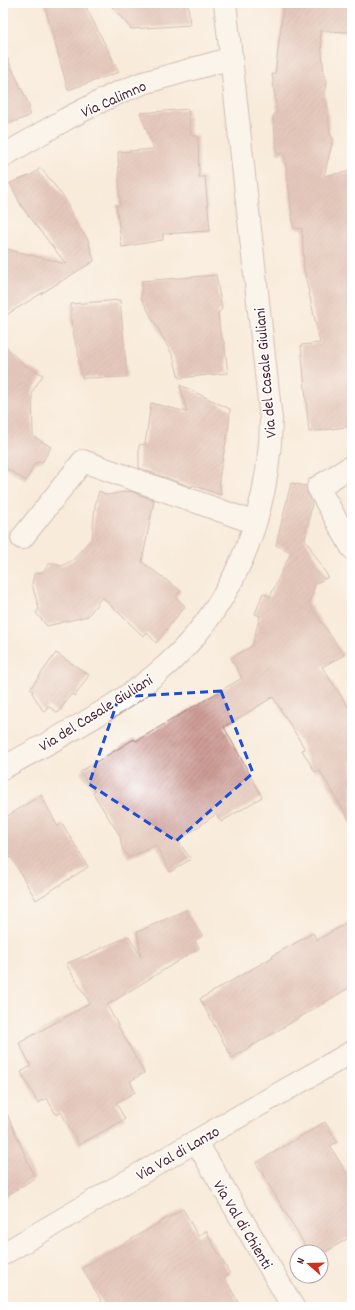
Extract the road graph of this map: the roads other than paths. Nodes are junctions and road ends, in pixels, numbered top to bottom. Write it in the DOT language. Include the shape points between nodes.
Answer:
graph roads {
  1 [pos="225,3"];
  2 [pos="232,58"];
  3 [pos="3,156"];
  4 [pos="352,466"];
  5 [pos="255,523"];
  6 [pos="22,538"];
  7 [pos="352,548"];
  8 [pos="3,768"];
  9 [pos="352,1052"];
  10 [pos="196,1141"];
  11 [pos="3,1254"];
  12 [pos="293,1307"];
  1 -- 2 [label="street, Via del Casale Giuliani"];
  2 -- 3 [label="street, Via Calimno" via="143,83 113,95"];
  2 -- 5 [label="street, Via del Casale Giuliani" via="271,419 268,473"];
  4 -- 7 [label="street" via="318,487"];
  5 -- 6 [label="street" via="83,461"];
  5 -- 8 [label="street, Via del Casale Giuliani" via="246,551 222,600 201,630 166,666 136,690 96,716"];
  9 -- 10 [label="street, Via Val di Lanzo"];
  10 -- 11 [label="street, Via Val di Lanzo"];
  10 -- 12 [label="street, Via Val di Chienti"];
}
